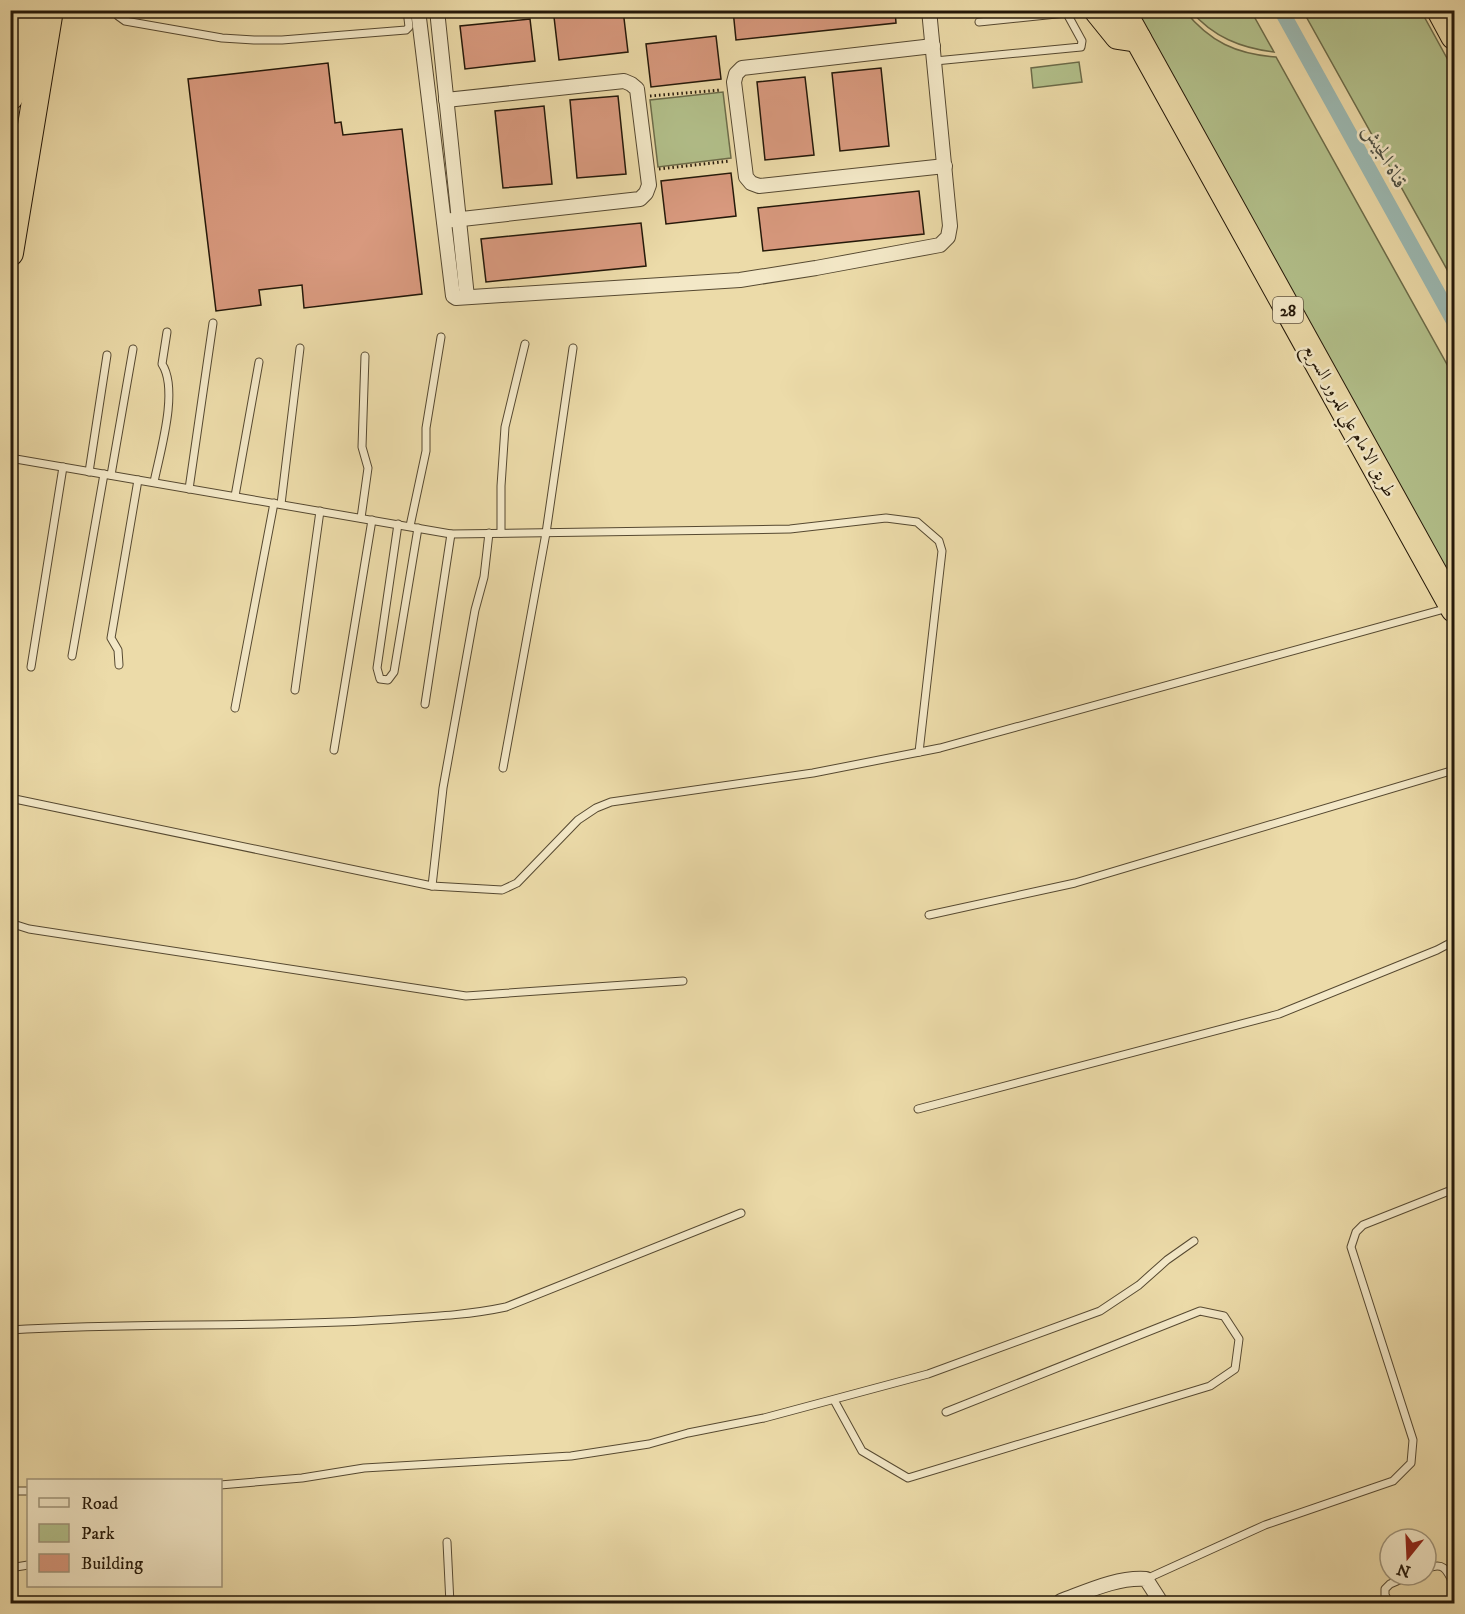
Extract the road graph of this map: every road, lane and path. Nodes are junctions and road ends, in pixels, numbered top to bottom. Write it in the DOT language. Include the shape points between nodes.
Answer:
graph roads {
  1 [pos="27,10"];
  2 [pos="50,10"];
  3 [pos="119,10"];
  4 [pos="407,10"];
  5 [pos="418,10"];
  6 [pos="437,10"];
  7 [pos="654,10"];
  8 [pos="674,10"];
  9 [pos="929,10"];
  10 [pos="1097,10"];
  11 [pos="1122,10"];
  12 [pos="1440,10"];
  13 [pos="1066,12"];
  14 [pos="979,22"];
  15 [pos="1455,36"];
  16 [pos="1138,39"];
  17 [pos="933,46"];
  18 [pos="935,61"];
  19 [pos="735,89"];
  20 [pos="10,97"];
  21 [pos="638,97"];
  22 [pos="446,100"];
  23 [pos="743,160"];
  24 [pos="945,166"];
  25 [pos="647,170"];
  26 [pos="459,219"];
  27 [pos="444,221"];
  28 [pos="10,253"];
  29 [pos="468,297"];
  30 [pos="213,323"];
  31 [pos="167,332"];
  32 [pos="441,338"];
  33 [pos="525,344"];
  34 [pos="300,348"];
  35 [pos="573,348"];
  36 [pos="133,349"];
  37 [pos="107,355"];
  38 [pos="365,356"];
  39 [pos="259,362"];
  40 [pos="10,458"];
  41 [pos="63,467"];
  42 [pos="89,472"];
  43 [pos="107,475"];
  44 [pos="138,480"];
  45 [pos="154,482"];
  46 [pos="189,489"];
  47 [pos="235,496"];
  48 [pos="278,504"];
  49 [pos="320,511"];
  50 [pos="361,518"];
  51 [pos="372,520"];
  52 [pos="398,524"];
  53 [pos="414,527"];
  54 [pos="489,533"];
  55 [pos="501,533"];
  56 [pos="546,533"];
  57 [pos="451,534"];
  58 [pos="1454,607"];
  59 [pos="72,656"];
  60 [pos="119,665"];
  61 [pos="31,667"];
  62 [pos="295,690"];
  63 [pos="424,704"];
  64 [pos="235,708"];
  65 [pos="334,750"];
  66 [pos="919,752"];
  67 [pos="503,768"];
  68 [pos="1455,770"];
  69 [pos="10,798"];
  70 [pos="432,886"];
  71 [pos="929,915"];
  72 [pos="10,923"];
  73 [pos="1455,941"];
  74 [pos="683,981"];
  75 [pos="918,1109"];
  76 [pos="1455,1189"];
  77 [pos="741,1214"];
  78 [pos="1194,1241"];
  79 [pos="10,1329"];
  80 [pos="834,1400"];
  81 [pos="946,1412"];
  82 [pos="222,1485"];
  83 [pos="10,1491"];
  84 [pos="27,1491"];
  85 [pos="447,1542"];
  86 [pos="27,1565"];
  87 [pos="1438,1565"];
  88 [pos="10,1568"];
  89 [pos="1146,1579"];
  90 [pos="1455,1585"];
  91 [pos="1387,1587"];
  92 [pos="1057,1603"];
  93 [pos="450,1604"];
  94 [pos="1162,1604"];
  95 [pos="1390,1604"];
  1 -- 20 [label="highway"];
  2 -- 28 [label="highway"];
  3 -- 4 [label="lane" via="118,16 124,21 222,38 282,40 406,30"];
  5 -- 27 [label="street"];
  6 -- 22 [label="street"];
  7 -- 8 [label="lane"];
  9 -- 17 [label="street"];
  10 -- 16 [label="highway" via="1118,36"];
  11 -- 16 [label="highway, طريق الامام علي للمرور السريع / 28"];
  12 -- 15 [label="highway"];
  13 -- 14 [label="lane"];
  13 -- 18 [label="lane" via="1082,41 1080,48"];
  16 -- 58 [label="highway, طريق الامام علي للمرور السريع / 28"];
  17 -- 18 [label="street"];
  17 -- 19 [label="street" via="742,68 736,74"];
  18 -- 24 [label="street"];
  19 -- 21 [label="path"];
  19 -- 23 [label="street"];
  21 -- 22 [label="street" via="637,89 624,81"];
  21 -- 25 [label="street"];
  22 -- 26 [label="street"];
  23 -- 24 [label="street" via="746,177 759,186"];
  23 -- 25 [label="path"];
  24 -- 29 [label="street" via="950,232 940,244 740,280"];
  25 -- 26 [label="street" via="649,185 640,199"];
  26 -- 27 [label="street"];
  26 -- 29 [label="street"];
  27 -- 29 [label="street" via="453,296"];
  30 -- 46 [label="lane"];
  31 -- 45 [label="lane" via="162,364 167,371 170,397"];
  32 -- 53 [label="lane"];
  33 -- 55 [label="lane" via="506,427"];
  34 -- 48 [label="lane"];
  35 -- 56 [label="lane"];
  36 -- 43 [label="lane"];
  37 -- 42 [label="lane"];
  38 -- 50 [label="lane" via="362,447 368,468"];
  39 -- 47 [label="lane"];
  40 -- 41 [label="lane"];
  41 -- 42 [label="lane"];
  41 -- 61 [label="lane"];
  42 -- 43 [label="lane"];
  43 -- 44 [label="lane"];
  43 -- 59 [label="lane"];
  44 -- 45 [label="lane"];
  44 -- 60 [label="lane" via="111,638 118,651"];
  45 -- 46 [label="lane"];
  46 -- 47 [label="lane"];
  47 -- 48 [label="lane"];
  48 -- 49 [label="lane"];
  48 -- 64 [label="lane"];
  49 -- 50 [label="lane"];
  49 -- 62 [label="lane"];
  50 -- 51 [label="lane"];
  51 -- 52 [label="lane"];
  51 -- 65 [label="lane"];
  52 -- 53 [label="lane"];
  52 -- 53 [label="lane" via="377,668 380,679 388,680 394,672"];
  53 -- 57 [label="lane"];
  54 -- 55 [label="lane"];
  54 -- 57 [label="lane"];
  54 -- 70 [label="lane" via="443,788"];
  55 -- 56 [label="lane"];
  56 -- 66 [label="lane" via="790,529 886,518 917,522 939,541 942,551"];
  56 -- 67 [label="lane"];
  57 -- 63 [label="lane"];
  58 -- 66 [label="lane"];
  66 -- 70 [label="lane" via="813,773 611,802 578,820 517,883 502,890"];
  68 -- 71 [label="lane" via="1075,883"];
  69 -- 70 [label="lane"];
  72 -- 74 [label="lane" via="466,996"];
  73 -- 75 [label="lane" via="1279,1014"];
  76 -- 89 [label="lane" via="1363,1225 1351,1247 1413,1440 1411,1462 1393,1481 1265,1525"];
  77 -- 79 [label="lane" via="506,1307 476,1313 325,1323"];
  78 -- 80 [label="lane" via="1139,1286 1100,1311 928,1374"];
  80 -- 81 [label="lane" via="862,1451 908,1478 1210,1386 1235,1369 1239,1339 1224,1316 1200,1311"];
  80 -- 82 [label="lane" via="650,1444 571,1456 364,1468"];
  83 -- 84 [label="lane"];
  85 -- 93 [label="lane"];
  86 -- 88 [label="lane"];
  87 -- 90 [label="lane" via="1448,1571"];
  89 -- 92 [label="street" via="1116,1581"];
  89 -- 94 [label="street"];
  91 -- 95 [label="lane" via="1385,1595"];
}
